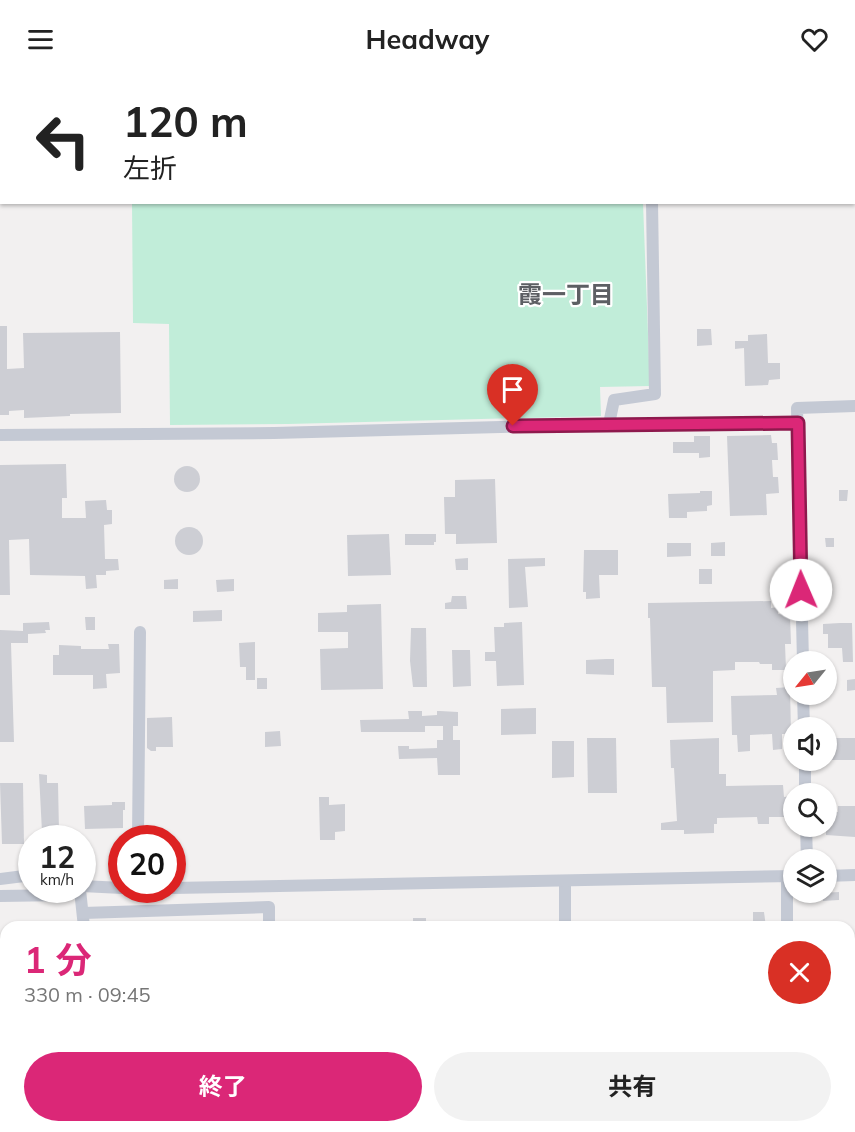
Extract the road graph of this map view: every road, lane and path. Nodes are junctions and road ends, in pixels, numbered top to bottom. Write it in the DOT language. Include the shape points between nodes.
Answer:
graph roads {
  1 [pos="652,204"];
  2 [pos="855,406"];
  3 [pos="798,423"];
  4 [pos="609,424"];
  5 [pos="0,435"];
  6 [pos="140,632"];
  7 [pos="803,651"];
  8 [pos="138,825"];
  9 [pos="855,875"];
  10 [pos="783,876"];
  11 [pos="837,876"];
  12 [pos="18,877"];
  13 [pos="0,879"];
  14 [pos="565,882"];
  15 [pos="186,888"];
  16 [pos="0,896"];
  17 [pos="18,896"];
  18 [pos="82,903"];
  19 [pos="788,903"];
  20 [pos="83,913"];
  21 [pos="84,921"];
  22 [pos="269,921"];
  23 [pos="565,921"];
  24 [pos="787,921"];
  1 -- 4 [label="lane" via="655,394 614,400"];
  2 -- 3 [label="lane" via="796,408"];
  3 -- 4 [label="lane"];
  3 -- 7 [label="lane"];
  4 -- 5 [label="lane"];
  6 -- 8 [label="lane"];
  9 -- 11 [label="lane"];
  10 -- 14 [label="lane"];
  12 -- 13 [label="lane"];
  14 -- 15 [label="lane"];
  14 -- 23 [label="lane"];
  16 -- 17 [label="lane"];
  18 -- 20 [label="lane"];
  19 -- 24 [label="lane"];
  20 -- 21 [label="lane"];
  20 -- 22 [label="lane" via="269,907"];
}
